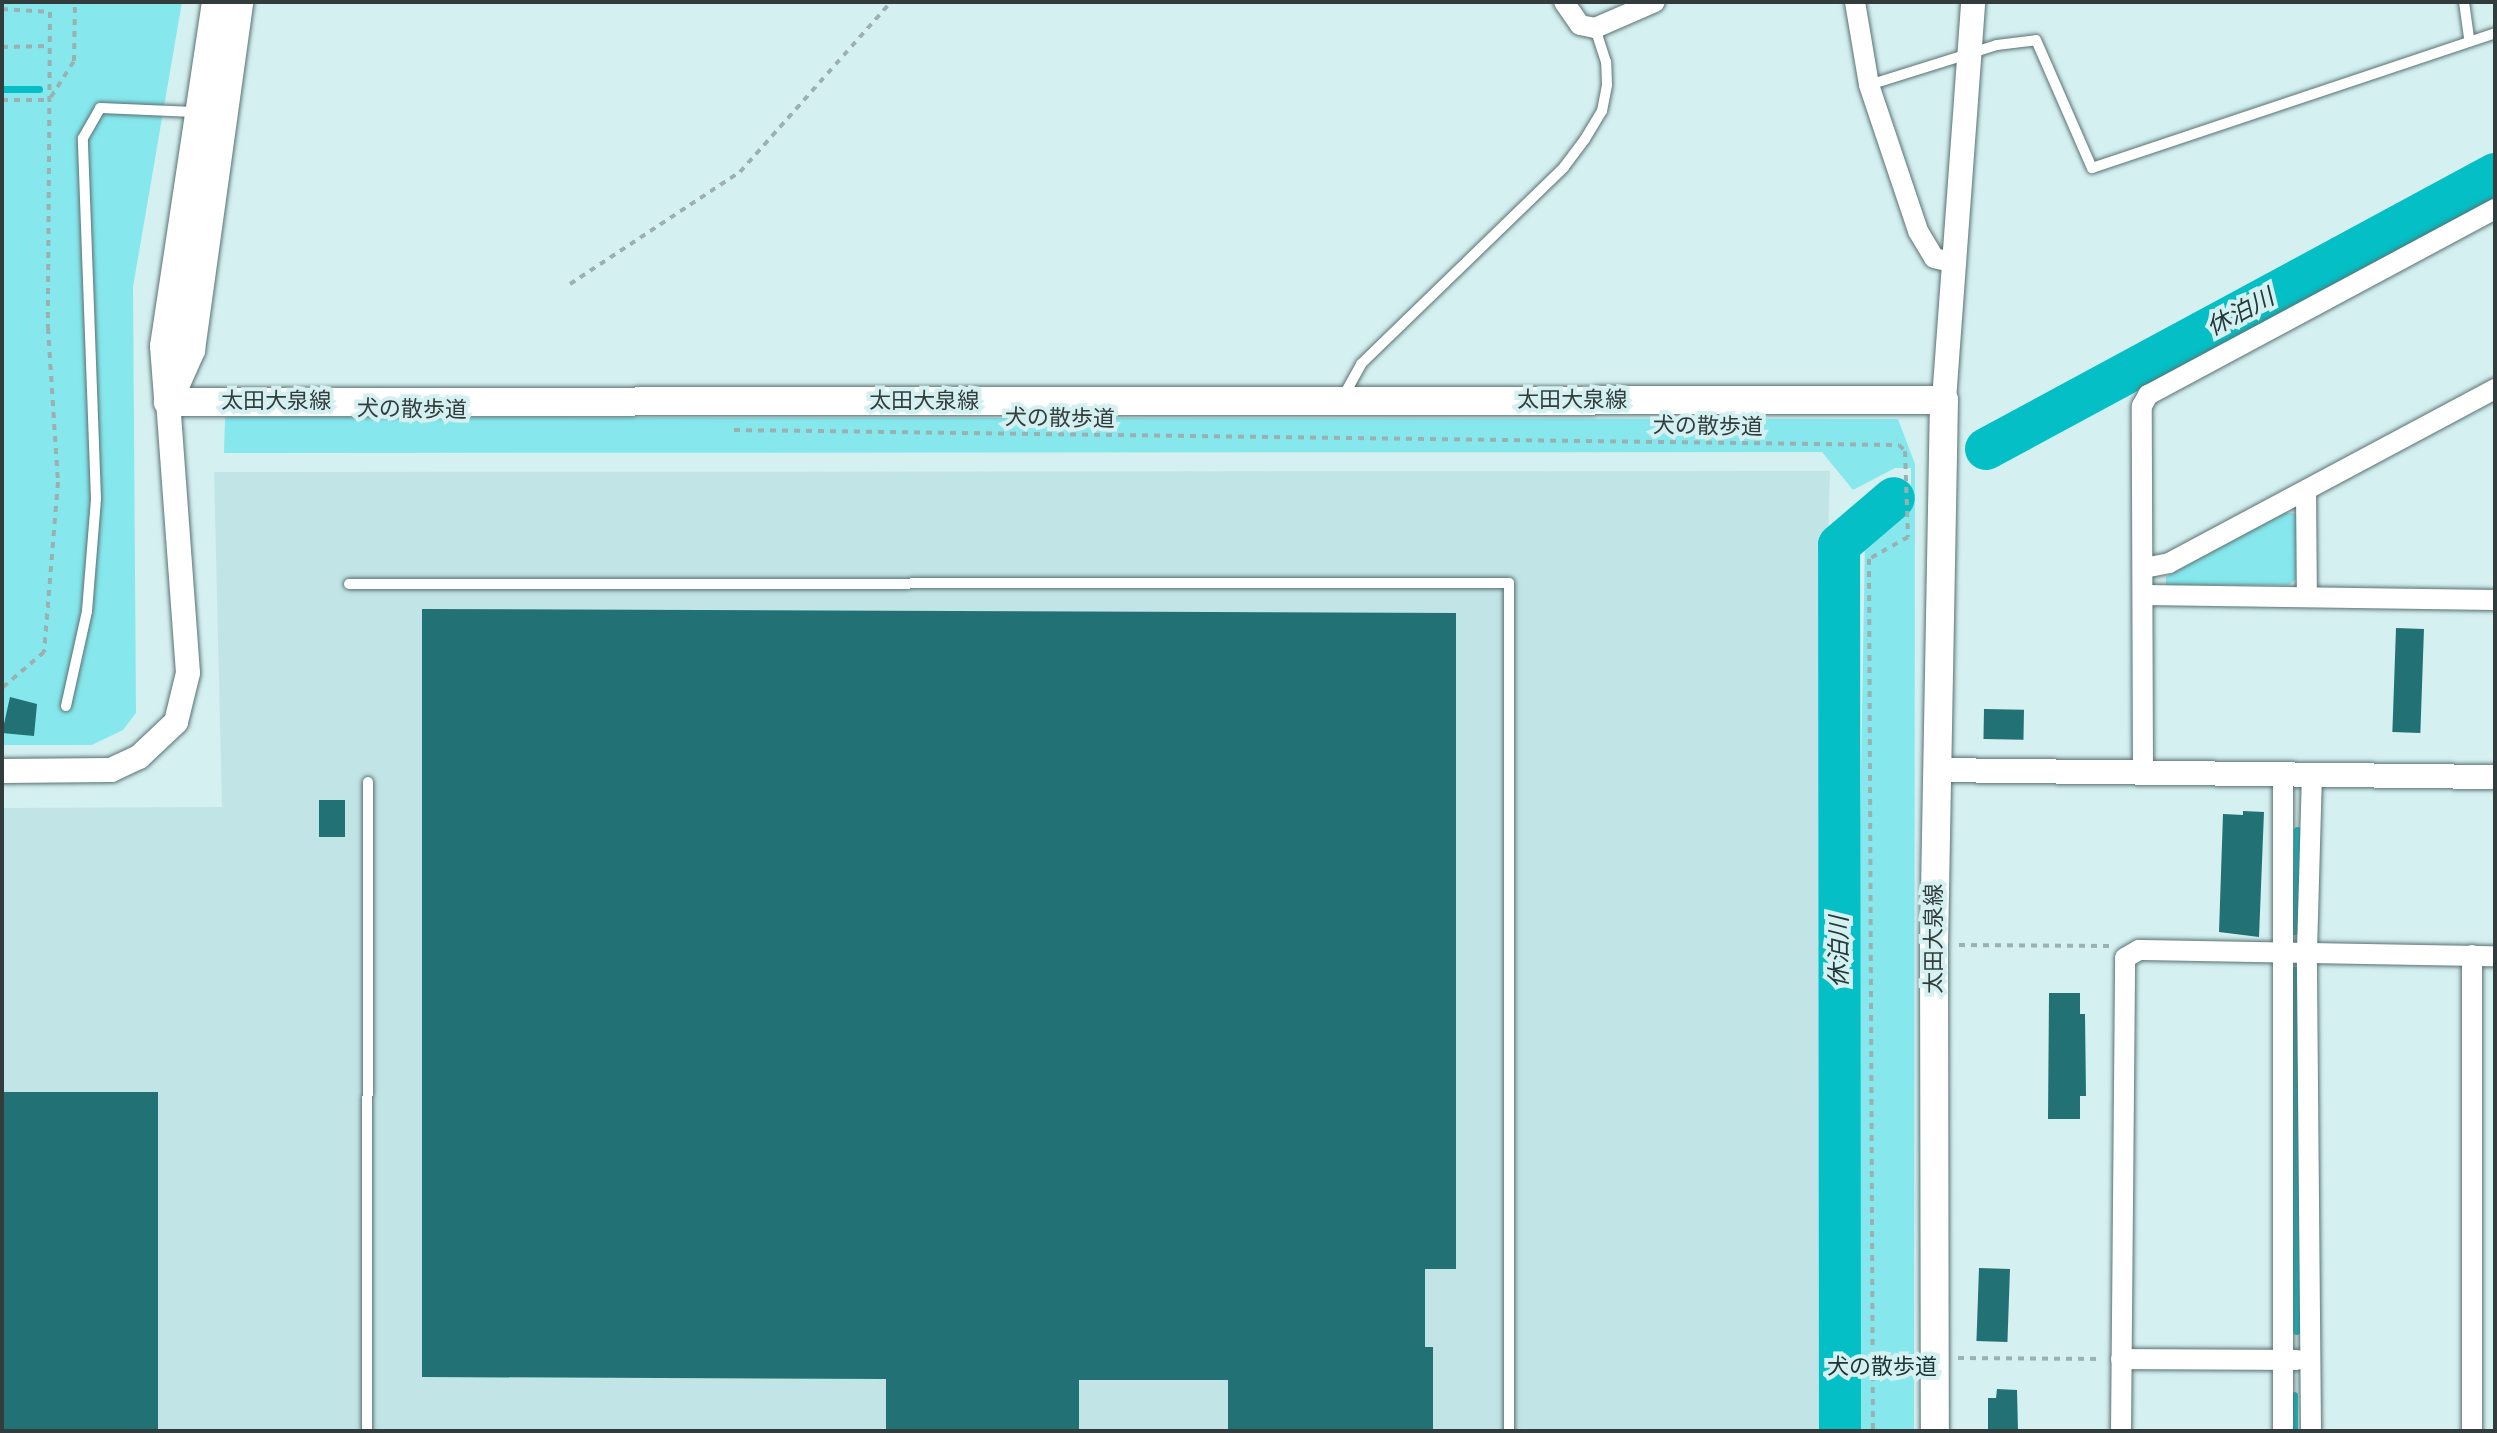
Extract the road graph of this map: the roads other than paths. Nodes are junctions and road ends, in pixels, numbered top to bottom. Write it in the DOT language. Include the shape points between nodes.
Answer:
graph roads {
  1 [pos="216,2"];
  2 [pos="239,2"];
  3 [pos="1564,2"];
  4 [pos="1655,2"];
  5 [pos="1855,2"];
  6 [pos="1973,2"];
  7 [pos="2464,2"];
  8 [pos="1595,28"];
  9 [pos="2495,33"];
  10 [pos="2469,39"];
  11 [pos="1971,53"];
  12 [pos="1869,85"];
  13 [pos="212,112"];
  14 [pos="2495,209"];
  15 [pos="1955,263"];
  16 [pos="2495,389"];
  17 [pos="1944,400"];
  18 [pos="1342,401"];
  19 [pos="168,402"];
  20 [pos="2306,491"];
  21 [pos="2144,568"];
  22 [pos="349,584"];
  23 [pos="2145,595"];
  24 [pos="2307,597"];
  25 [pos="2495,600"];
  26 [pos="66,706"];
  27 [pos="1936,770"];
  28 [pos="2,771"];
  29 [pos="2143,771"];
  30 [pos="2283,775"];
  31 [pos="2312,775"];
  32 [pos="2495,777"];
  33 [pos="368,782"];
  34 [pos="2280,951"];
  35 [pos="2307,952"];
  36 [pos="2472,955"];
  37 [pos="2495,956"];
  38 [pos="2121,1359"];
  39 [pos="2283,1360"];
  40 [pos="2311,1361"];
  41 [pos="367,1431"];
  42 [pos="1509,1431"];
  43 [pos="1935,1431"];
  44 [pos="2121,1431"];
  45 [pos="2283,1431"];
  46 [pos="2311,1431"];
  47 [pos="2472,1431"];
  1 -- 13 [label="main road"];
  2 -- 13 [label="main road"];
  3 -- 8 [label="street" via="1580,25"];
  4 -- 8 [label="street"];
  5 -- 12 [label="street"];
  6 -- 11 [label="street"];
  7 -- 10 [label="lane"];
  8 -- 18 [label="lane" via="1607,85 1602,111 1585,139 1564,167 1361,364"];
  9 -- 10 [label="lane"];
  10 -- 11 [label="lane" via="2092,168 2036,40"];
  11 -- 12 [label="lane"];
  11 -- 15 [label="street"];
  12 -- 15 [label="street" via="1926,247 1934,258"];
  13 -- 19 [label="main road" via="164,346"];
  13 -- 26 [label="lane" via="100,108 83,138 96,499 87,611"];
  14 -- 21 [label="street" via="2148,395 2142,406"];
  15 -- 17 [label="street"];
  16 -- 20 [label="street"];
  17 -- 18 [label="main road, 太田大泉線"];
  17 -- 27 [label="main road, 太田大泉線"];
  18 -- 19 [label="main road, 太田大泉線"];
  19 -- 28 [label="street" via="188,673 176,722 139,757 111,770"];
  20 -- 21 [label="street" via="2169,563"];
  20 -- 24 [label="street"];
  21 -- 23 [label="street"];
  22 -- 42 [label="lane" via="1509,583"];
  23 -- 24 [label="street"];
  23 -- 29 [label="street"];
  24 -- 25 [label="street"];
  27 -- 29 [label="street"];
  27 -- 43 [label="main road, 太田大泉線"];
  29 -- 30 [label="street"];
  30 -- 31 [label="street"];
  30 -- 34 [label="street"];
  31 -- 32 [label="street"];
  31 -- 35 [label="street"];
  33 -- 41 [label="lane"];
  34 -- 35 [label="street"];
  34 -- 38 [label="street" via="2139,950 2122,969"];
  34 -- 39 [label="street"];
  35 -- 36 [label="street"];
  35 -- 40 [label="street"];
  36 -- 37 [label="street"];
  36 -- 47 [label="street"];
  38 -- 39 [label="street"];
  38 -- 44 [label="street"];
  39 -- 40 [label="street"];
  39 -- 45 [label="street"];
  40 -- 46 [label="street"];
}
